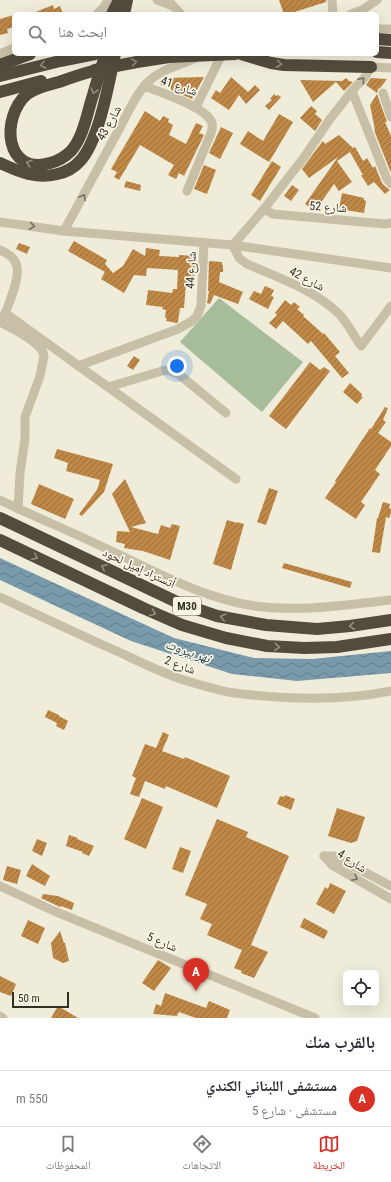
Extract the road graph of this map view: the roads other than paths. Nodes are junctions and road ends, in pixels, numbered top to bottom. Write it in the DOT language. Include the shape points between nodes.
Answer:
graph roads {
  1 [pos="108,0"];
  2 [pos="119,0"];
  3 [pos="126,0"];
  4 [pos="157,0"];
  5 [pos="332,0"];
  6 [pos="376,0"];
  7 [pos="171,3"];
  8 [pos="99,12"];
  9 [pos="113,12"];
  10 [pos="120,12"];
  11 [pos="124,12"];
  12 [pos="179,12"];
  13 [pos="333,12"];
  14 [pos="357,12"];
  15 [pos="379,29"];
  16 [pos="391,30"];
  17 [pos="379,39"];
  18 [pos="391,40"];
  19 [pos="12,49"];
  20 [pos="379,52"];
  21 [pos="391,53"];
  22 [pos="0,54"];
  23 [pos="25,56"];
  24 [pos="85,56"];
  25 [pos="105,56"];
  26 [pos="115,56"];
  27 [pos="186,56"];
  28 [pos="200,56"];
  29 [pos="221,56"];
  30 [pos="248,56"];
  31 [pos="0,65"];
  32 [pos="370,67"];
  33 [pos="391,68"];
  34 [pos="93,70"];
  35 [pos="0,76"];
  36 [pos="144,86"];
  37 [pos="352,91"];
  38 [pos="0,92"];
  39 [pos="383,93"];
  40 [pos="196,107"];
  41 [pos="391,117"];
  42 [pos="0,163"];
  43 [pos="390,180"];
  44 [pos="187,191"];
  45 [pos="264,210"];
  46 [pos="0,222"];
  47 [pos="391,223"];
  48 [pos="64,231"];
  49 [pos="204,243"];
  50 [pos="233,245"];
  51 [pos="0,250"];
  52 [pos="391,268"];
  53 [pos="391,306"];
  54 [pos="5,313"];
  55 [pos="1,327"];
  56 [pos="78,366"];
  57 [pos="108,387"];
  58 [pos="226,413"];
  59 [pos="236,479"];
  60 [pos="0,500"];
  61 [pos="18,509"];
  62 [pos="0,518"];
  63 [pos="0,540"];
  64 [pos="0,597"];
  65 [pos="391,600"];
  66 [pos="391,620"];
  67 [pos="391,639"];
  68 [pos="391,691"];
  69 [pos="0,886"];
  70 [pos="391,886"];
  71 [pos="391,899"];
  72 [pos="0,1016"];
  73 [pos="3,1018"];
  74 [pos="315,1018"];
  1 -- 8 [label="street"];
  2 -- 9 [label="highway"];
  3 -- 10 [label="highway"];
  3 -- 11 [label="highway"];
  4 -- 7 [label="street"];
  5 -- 13 [label="street"];
  6 -- 14 [label="street"];
  7 -- 12 [label="street"];
  15 -- 16 [label="street"];
  17 -- 18 [label="highway"];
  19 -- 22 [label="street"];
  20 -- 21 [label="highway"];
  23 -- 31 [label="highway"];
  24 -- 35 [label="highway, one-way"];
  25 -- 34 [label="highway, one-way" via="81,134 71,150 60,160 44,165 33,165 19,158 10,149 6,131 6,122 15,105 29,92"];
  26 -- 42 [label="highway" via="96,131 80,162 63,172 41,176"];
  34 -- 27 [label="highway, one-way"];
  28 -- 36 [label="street, شارع 43" via="162,72"];
  29 -- 40 [label="street, شارع 41"];
  30 -- 32 [label="highway, one-way" via="284,65"];
  32 -- 33 [label="street"];
  37 -- 32 [label="street, one-way" via="366,78"];
  34 -- 38 [label="highway"];
  36 -- 40 [label="street, شارع 41"];
  48 -- 36 [label="street, شارع 43, one-way"];
  37 -- 43 [label="street"];
  37 -- 45 [label="street"];
  39 -- 41 [label="street"];
  40 -- 44 [label="street" via="212,122 213,128"];
  45 -- 47 [label="street, شارع 52" via="273,214"];
  45 -- 50 [label="street"];
  46 -- 48 [label="street, one-way"];
  48 -- 49 [label="street"];
  49 -- 50 [label="street"];
  49 -- 56 [label="street, شارع 44" via="202,299 197,316 178,329"];
  50 -- 52 [label="street"];
  50 -- 53 [label="street, شارع 42" via="239,258 247,264 311,293 327,304 340,316 361,346"];
  51 -- 54 [label="street" via="14,259 18,270"];
  54 -- 55 [label="street"];
  54 -- 56 [label="street"];
  55 -- 61 [label="street" via="38,345 44,352 40,376 25,417"];
  56 -- 57 [label="street"];
  57 -- 58 [label="street" via="168,370 181,376"];
  57 -- 59 [label="street"];
  60 -- 61 [label="street"];
  61 -- 65 [label="street" via="193,589 223,598 289,609 324,608"];
  66 -- 62 [label="highway, أتستراد إميل لحود / M30, one-way" via="317,628 266,625 216,616 168,598"];
  63 -- 67 [label="highway, M30, one-way" via="143,608 226,638 268,646 305,648 337,647"];
  64 -- 68 [label="street, شارع 2" via="158,670 187,681 233,693 333,697"];
  69 -- 74 [label="street, شارع 5" via="54,911"];
  70 -- 71 [label="street, شارع 4, one-way" via="334,856 324,856 332,865"];
  72 -- 73 [label="street"];
}
